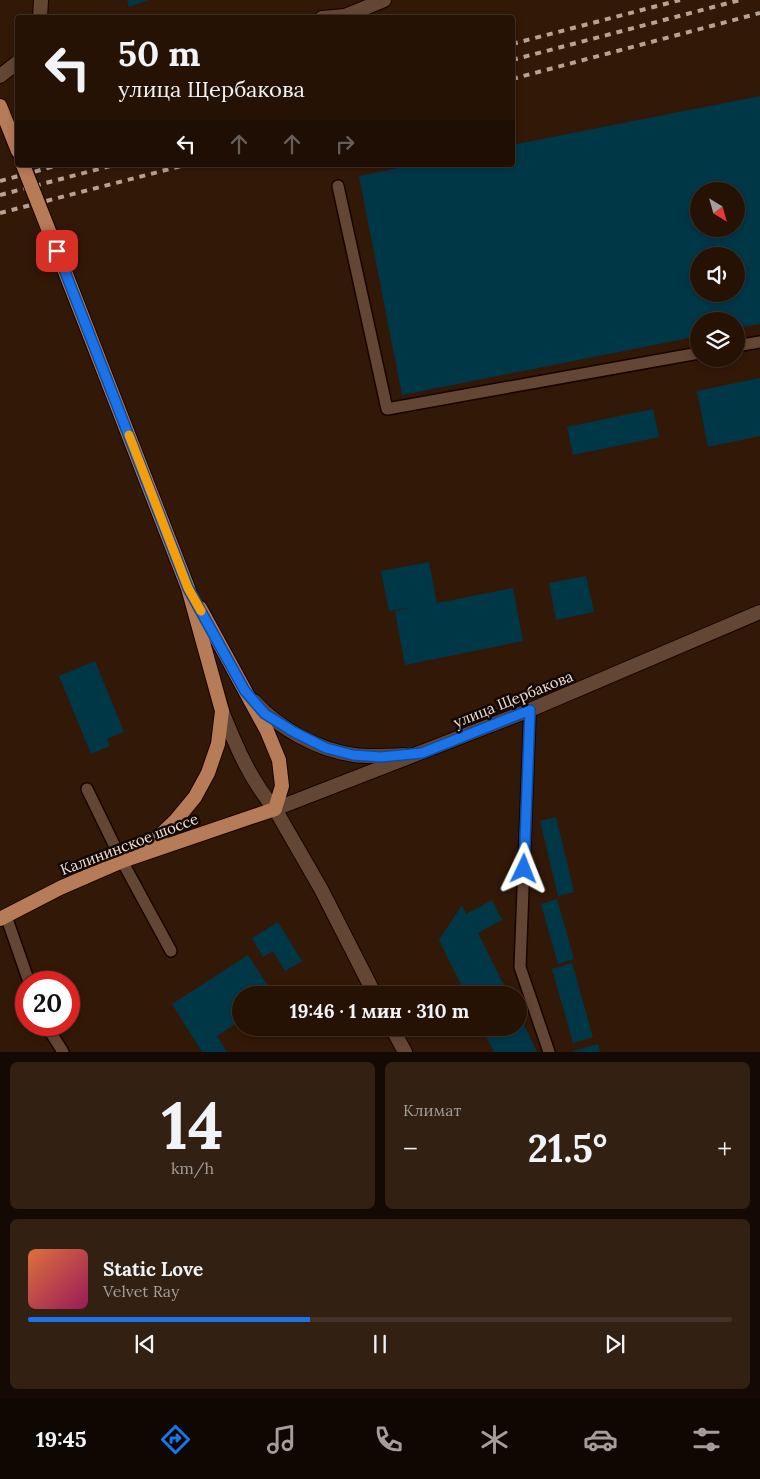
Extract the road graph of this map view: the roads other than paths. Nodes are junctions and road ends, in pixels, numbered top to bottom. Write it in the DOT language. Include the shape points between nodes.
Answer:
graph roads {
  1 [pos="41,0"];
  2 [pos="384,0"];
  3 [pos="40,15"];
  4 [pos="347,15"];
  5 [pos="15,64"];
  6 [pos="0,76"];
  7 [pos="0,106"];
  8 [pos="15,144"];
  9 [pos="24,167"];
  10 [pos="338,186"];
  11 [pos="760,342"];
  12 [pos="745,344"];
  13 [pos="690,355"];
  14 [pos="188,588"];
  15 [pos="760,612"];
  16 [pos="245,691"];
  17 [pos="530,710"];
  18 [pos="222,711"];
  19 [pos="422,753"];
  20 [pos="88,789"];
  21 [pos="274,809"];
  22 [pos="122,861"];
  23 [pos="3,918"];
  24 [pos="171,951"];
  25 [pos="25,971"];
  26 [pos="371,986"];
  27 [pos="53,1036"];
  28 [pos="396,1036"];
  29 [pos="63,1052"];
  30 [pos="405,1052"];
  31 [pos="549,1052"];
  1 -- 3 [label="main road"];
  2 -- 4 [label="main road"];
  5 -- 6 [label="main road"];
  7 -- 8 [label="main road"];
  9 -- 14 [label="main road, bridge"];
  10 -- 13 [label="lane" via="386,409"];
  11 -- 12 [label="lane"];
  14 -- 16 [label="main road"];
  14 -- 18 [label="main road"];
  15 -- 17 [label="main road, улица Щербакова"];
  16 -- 19 [label="main road" via="265,714 326,748 353,755 381,757"];
  16 -- 21 [label="main road" via="279,760 282,786"];
  17 -- 19 [label="main road, улица Щербакова"];
  17 -- 31 [label="lane" via="520,967"];
  18 -- 21 [label="main road" via="252,778"];
  18 -- 22 [label="main road" via="218,744 195,797 152,843"];
  19 -- 21 [label="main road, улица Щербакова"];
  20 -- 22 [label="lane"];
  21 -- 22 [label="main road, Калининское шоссе"];
  21 -- 26 [label="main road" via="321,889"];
  22 -- 23 [label="main road, Калининское шоссе"];
  22 -- 24 [label="lane"];
  23 -- 25 [label="lane"];
  27 -- 29 [label="lane"];
  28 -- 30 [label="main road"];
}
